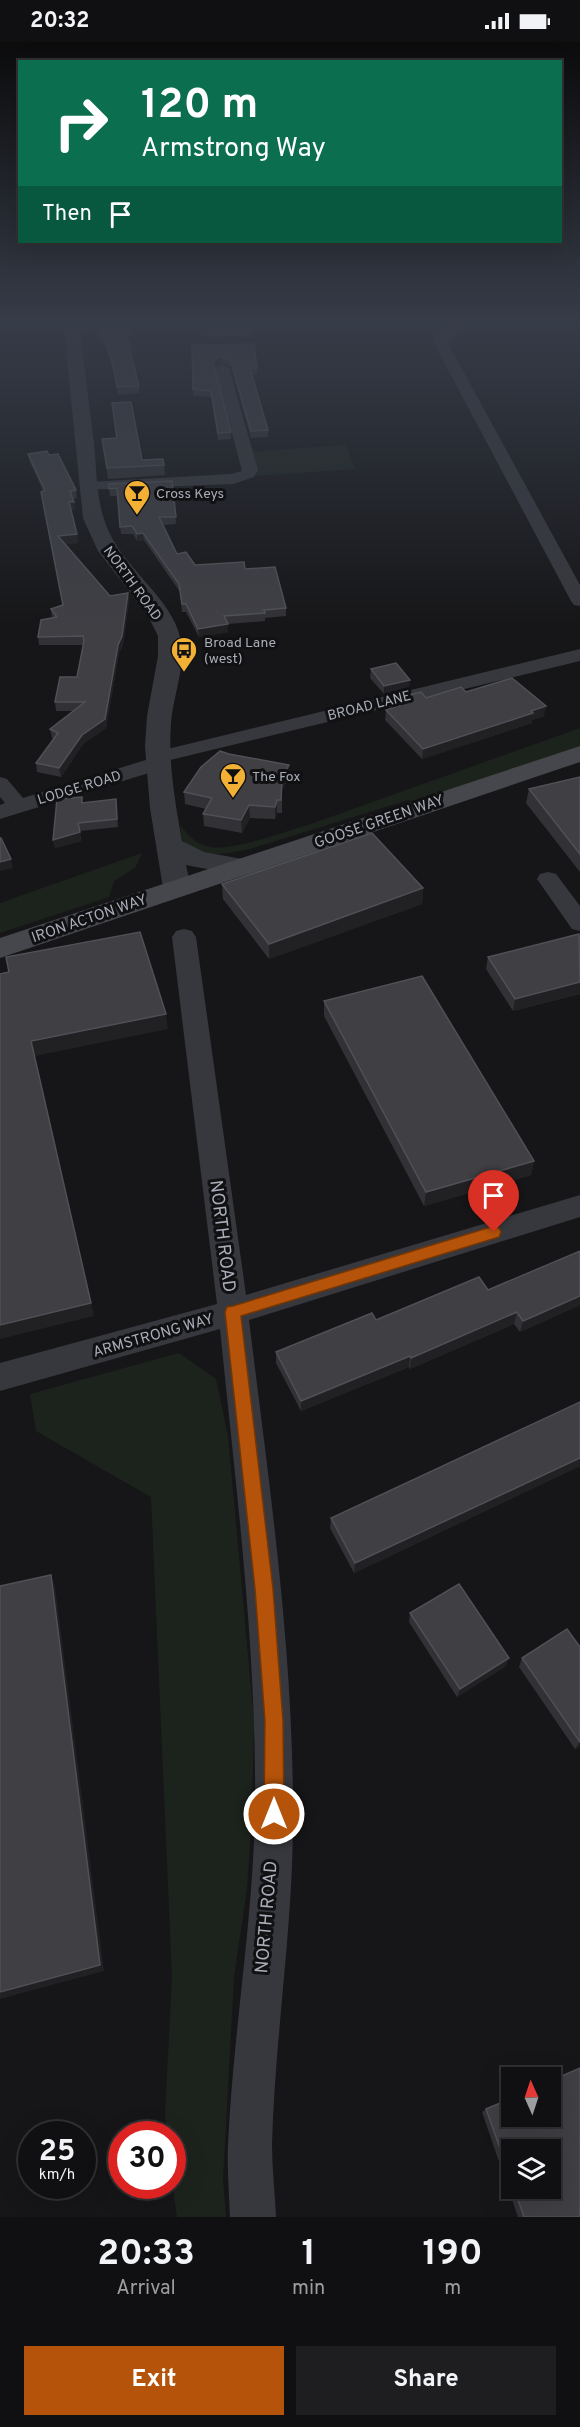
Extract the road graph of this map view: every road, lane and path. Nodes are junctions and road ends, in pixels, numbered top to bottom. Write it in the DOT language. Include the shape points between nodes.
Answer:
graph roads {
  1 [pos="82,422"];
  2 [pos="237,422"];
  3 [pos="484,422"];
  4 [pos="89,487"];
  5 [pos="580,601"];
  6 [pos="580,655"];
  7 [pos="580,754"];
  8 [pos="158,761"];
  9 [pos="0,783"];
  10 [pos="10,809"];
  11 [pos="169,845"];
  12 [pos="243,867"];
  13 [pos="548,879"];
  14 [pos="177,888"];
  15 [pos="580,923"];
  16 [pos="184,937"];
  17 [pos="0,948"];
  18 [pos="580,1206"];
  19 [pos="233,1312"];
  20 [pos="0,1377"];
  21 [pos="253,2217"];
  1 -- 4 [label="street, NORTH ROAD"];
  2 -- 4 [label="street" via="248,474 233,479"];
  3 -- 5 [label="street"];
  4 -- 8 [label="street, NORTH ROAD" via="101,540 155,612 168,636"];
  6 -- 8 [label="street, BROAD LANE"];
  7 -- 12 [label="main road, GOOSE GREEN WAY"];
  8 -- 10 [label="street, LODGE ROAD"];
  8 -- 11 [label="street, NORTH ROAD"];
  9 -- 10 [label="street"];
  11 -- 12 [label="street" via="197,859"];
  11 -- 14 [label="street, NORTH ROAD"];
  12 -- 14 [label="main road, GOOSE GREEN WAY"];
  13 -- 15 [label="street"];
  14 -- 17 [label="main road, IRON ACTON WAY"];
  16 -- 19 [label="street, NORTH ROAD"];
  18 -- 19 [label="street, ARMSTRONG WAY"];
  19 -- 20 [label="street, ARMSTRONG WAY"];
  19 -- 21 [label="street, NORTH ROAD" via="264,1589 274,1721 270,1891 250,2146"];
}
